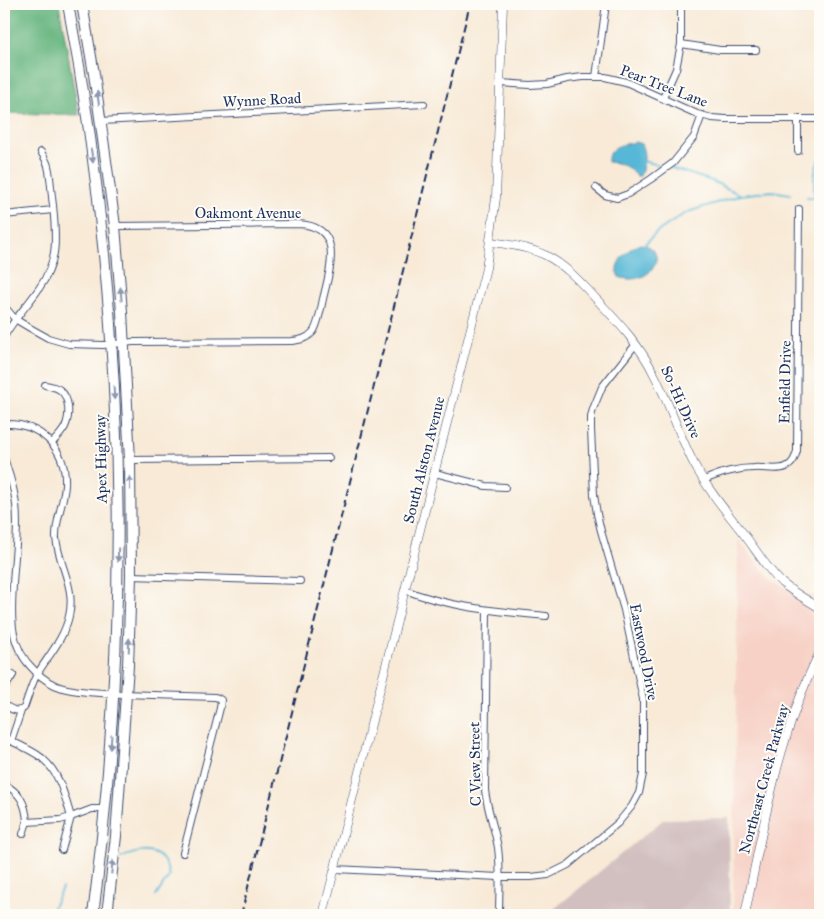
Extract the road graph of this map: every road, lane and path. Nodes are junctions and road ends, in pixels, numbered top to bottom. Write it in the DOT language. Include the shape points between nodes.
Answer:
graph roads {
  1 [pos="68,4"];
  2 [pos="82,4"];
  3 [pos="504,4"];
  4 [pos="606,4"];
  5 [pos="681,4"];
  6 [pos="681,44"];
  7 [pos="756,50"];
  8 [pos="596,77"];
  9 [pos="500,84"];
  10 [pos="663,98"];
  11 [pos="424,104"];
  12 [pos="702,115"];
  13 [pos="798,119"];
  14 [pos="820,119"];
  15 [pos="101,121"];
  16 [pos="798,151"];
  17 [pos="41,152"];
  18 [pos="596,188"];
  19 [pos="798,209"];
  20 [pos="53,210"];
  21 [pos="4,215"];
  22 [pos="114,226"];
  23 [pos="490,242"];
  24 [pos="4,306"];
  25 [pos="15,319"];
  26 [pos="4,337"];
  27 [pos="124,343"];
  28 [pos="111,344"];
  29 [pos="636,344"];
  30 [pos="45,385"];
  31 [pos="4,424"];
  32 [pos="52,442"];
  33 [pos="4,458"];
  34 [pos="329,458"];
  35 [pos="130,460"];
  36 [pos="435,473"];
  37 [pos="704,480"];
  38 [pos="505,487"];
  39 [pos="131,576"];
  40 [pos="300,580"];
  41 [pos="405,590"];
  42 [pos="820,608"];
  43 [pos="487,610"];
  44 [pos="546,616"];
  45 [pos="820,652"];
  46 [pos="38,674"];
  47 [pos="13,675"];
  48 [pos="4,689"];
  49 [pos="114,693"];
  50 [pos="126,694"];
  51 [pos="4,705"];
  52 [pos="20,711"];
  53 [pos="4,784"];
  54 [pos="105,809"];
  55 [pos="71,817"];
  56 [pos="27,822"];
  57 [pos="23,834"];
  58 [pos="62,850"];
  59 [pos="183,853"];
  60 [pos="335,870"];
  61 [pos="499,877"];
  62 [pos="93,915"];
  63 [pos="107,915"];
  64 [pos="324,915"];
  65 [pos="499,915"];
  66 [pos="745,915"];
  1 -- 28 [label="main road, Apex Highway, one-way" via="94,169"];
  15 -- 2 [label="main road, Apex Highway, one-way"];
  3 -- 9 [label="street, South Alston Avenue"];
  4 -- 8 [label="street"];
  5 -- 6 [label="street"];
  6 -- 7 [label="street" via="720,50"];
  6 -- 10 [label="street" via="676,68"];
  8 -- 9 [label="street, Pear Tree Lane" via="547,84"];
  8 -- 10 [label="street, Pear Tree Lane" via="626,82"];
  9 -- 23 [label="street, South Alston Avenue" via="496,198"];
  10 -- 12 [label="street, Pear Tree Lane"];
  11 -- 15 [label="street, Wynne Road"];
  12 -- 13 [label="street, Pear Tree Lane" via="725,119"];
  12 -- 18 [label="street" via="694,137 673,163 658,174 617,198"];
  13 -- 14 [label="street, Pear Tree Lane"];
  13 -- 16 [label="street"];
  15 -- 22 [label="main road, Apex Highway"];
  17 -- 20 [label="street" via="48,164"];
  19 -- 37 [label="street, Enfield Drive" via="795,458 785,468 734,470"];
  20 -- 21 [label="street"];
  20 -- 25 [label="street" via="56,236 51,266 46,279"];
  27 -- 22 [label="main road, Apex Highway, one-way"];
  22 -- 27 [label="street, Oakmont Avenue" via="304,224 321,231 331,249 332,261 316,326 306,338 292,341"];
  23 -- 29 [label="street, So-Hi Drive" via="524,247 558,262 575,276"];
  23 -- 36 [label="street, South Alston Avenue"];
  24 -- 25 [label="street, Oakmont Avenue"];
  25 -- 26 [label="street"];
  25 -- 28 [label="street, Oakmont Avenue" via="48,338 69,344"];
  27 -- 28 [label="street, Oakmont Avenue"];
  27 -- 35 [label="main road, Apex Highway"];
  28 -- 49 [label="main road, Apex Highway, one-way" via="118,541"];
  29 -- 37 [label="street, So-Hi Drive" via="656,376 685,445"];
  29 -- 61 [label="street, Eastwood Drive" via="602,387 593,409 591,429 597,514 624,610 642,691 642,783 623,818 568,865 548,875"];
  30 -- 32 [label="street" via="62,392 68,412 64,428"];
  31 -- 32 [label="street" via="27,426"];
  32 -- 46 [label="street" via="63,462 65,475 56,535 71,602 66,629"];
  33 -- 46 [label="street" via="17,510 11,616 13,634 23,657"];
  34 -- 35 [label="street"];
  39 -- 35 [label="main road, Apex Highway, one-way"];
  36 -- 38 [label="street" via="486,486"];
  36 -- 41 [label="street, South Alston Avenue"];
  37 -- 42 [label="street, So-Hi Drive" via="781,582"];
  39 -- 40 [label="street"];
  50 -- 39 [label="main road, Apex Highway, one-way"];
  41 -- 43 [label="street" via="445,603"];
  41 -- 60 [label="street, South Alston Avenue"];
  43 -- 44 [label="street"];
  43 -- 61 [label="street, C View Street" via="485,790 496,837"];
  45 -- 66 [label="street, Northeast Creek Parkway" via="785,743"];
  46 -- 49 [label="street" via="61,688"];
  46 -- 52 [label="street"];
  47 -- 48 [label="street"];
  49 -- 50 [label="street"];
  49 -- 54 [label="main road, Apex Highway, one-way"];
  50 -- 59 [label="street" via="215,697 221,700"];
  63 -- 50 [label="main road, Apex Highway, one-way"];
  51 -- 52 [label="street"];
  52 -- 55 [label="street" via="12,741 33,752 52,770"];
  53 -- 56 [label="street" via="22,799"];
  54 -- 55 [label="street" via="92,809"];
  54 -- 62 [label="main road, Apex Highway"];
  55 -- 56 [label="street"];
  55 -- 58 [label="street"];
  56 -- 57 [label="street"];
  60 -- 61 [label="street, Eastwood Drive"];
  60 -- 64 [label="street, South Alston Avenue"];
  61 -- 65 [label="street, C View Street"];
}
